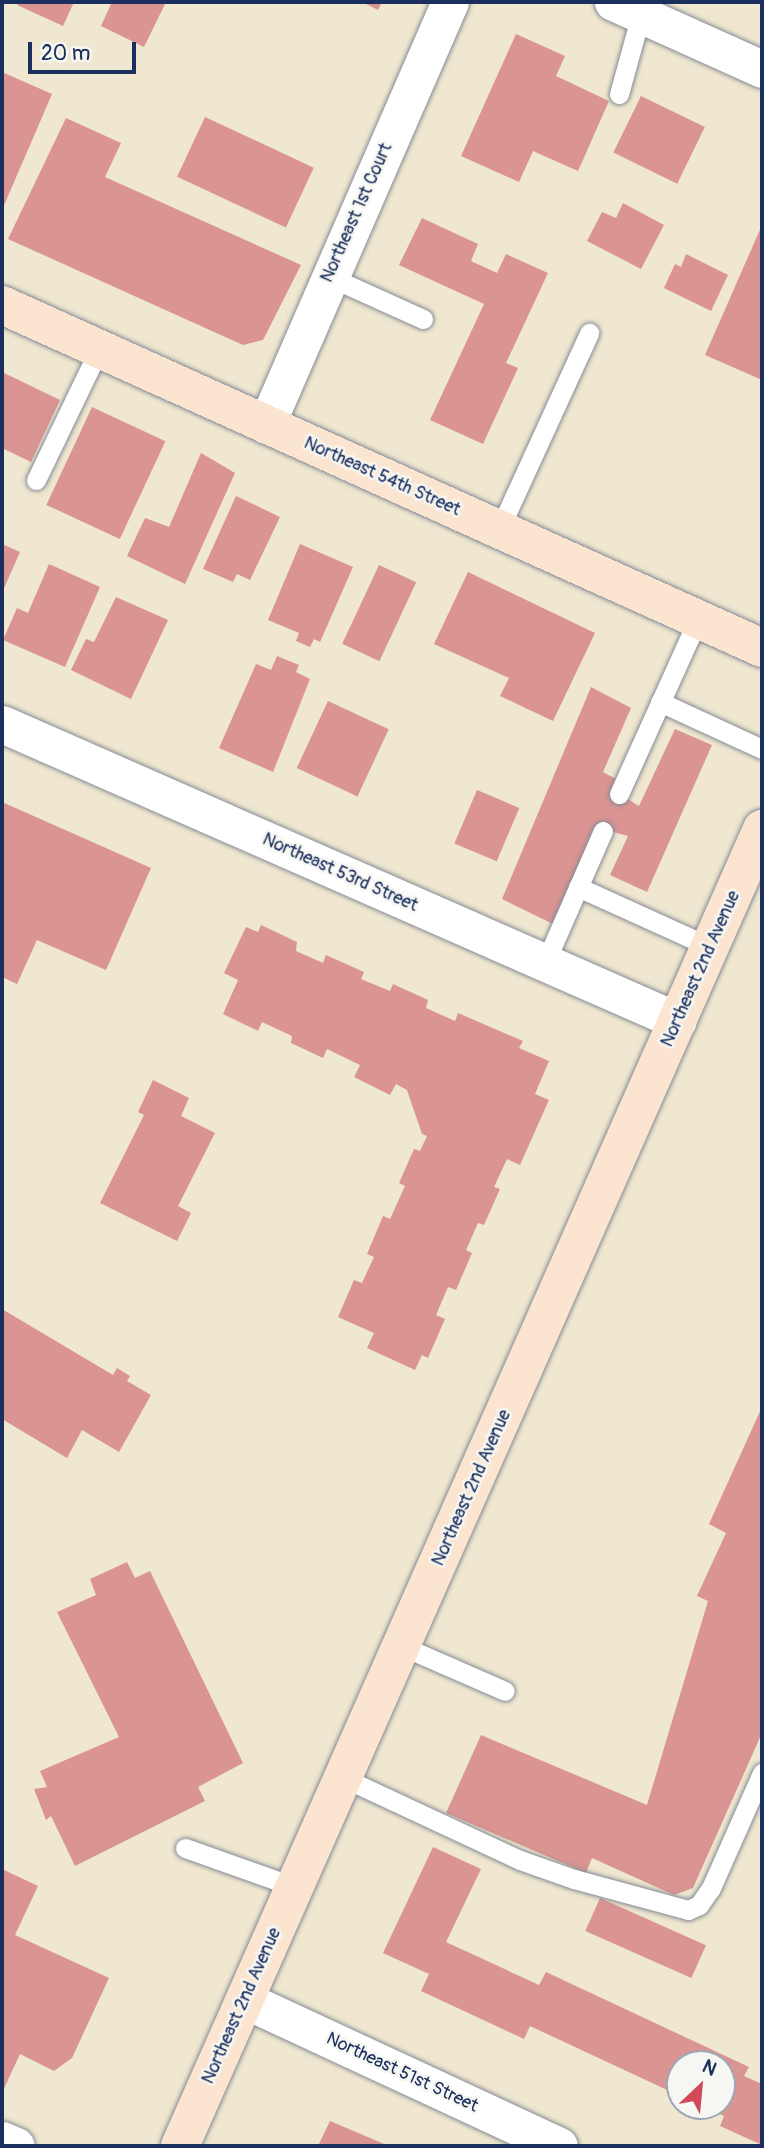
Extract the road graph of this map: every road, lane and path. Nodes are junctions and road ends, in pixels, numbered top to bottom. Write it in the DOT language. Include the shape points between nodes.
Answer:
graph roads {
  1 [pos="450,2"];
  2 [pos="627,8"];
  3 [pos="762,69"];
  4 [pos="619,94"];
  5 [pos="330,277"];
  6 [pos="2,305"];
  7 [pos="423,319"];
  8 [pos="589,333"];
  9 [pos="99,349"];
  10 [pos="266,425"];
  11 [pos="36,480"];
  12 [pos="499,530"];
  13 [pos="698,619"];
  14 [pos="762,648"];
  15 [pos="660,702"];
  16 [pos="2,724"];
  17 [pos="762,749"];
  18 [pos="620,794"];
  19 [pos="762,829"];
  20 [pos="603,831"];
  21 [pos="578,887"];
  22 [pos="710,947"];
  23 [pos="545,963"];
  24 [pos="678,1021"];
  25 [pos="402,1646"];
  26 [pos="505,1691"];
  27 [pos="762,1773"];
  28 [pos="344,1778"];
  29 [pos="184,1848"];
  30 [pos="295,1887"];
  31 [pos="245,2000"];
  32 [pos="2,2140"];
  33 [pos="16,2146"];
  34 [pos="180,2146"];
  35 [pos="559,2146"];
  1 -- 5 [label="street, Northeast 1st Court"];
  2 -- 3 [label="street"];
  2 -- 4 [label="lane"];
  5 -- 7 [label="lane"];
  5 -- 10 [label="street, Northeast 1st Court"];
  6 -- 9 [label="main road, Northeast 54th Street"];
  8 -- 12 [label="lane"];
  9 -- 10 [label="main road, Northeast 54th Street"];
  9 -- 11 [label="lane"];
  10 -- 12 [label="main road, Northeast 54th Street"];
  12 -- 13 [label="main road, Northeast 54th Street"];
  13 -- 14 [label="main road, Northeast 54th Street"];
  13 -- 15 [label="lane"];
  15 -- 17 [label="lane"];
  15 -- 18 [label="lane"];
  16 -- 23 [label="street, Northeast 53rd Street"];
  19 -- 22 [label="main road, Northeast 2nd Avenue"];
  20 -- 21 [label="lane"];
  21 -- 22 [label="lane"];
  21 -- 23 [label="lane"];
  22 -- 24 [label="main road, Northeast 2nd Avenue"];
  23 -- 24 [label="street, Northeast 53rd Street"];
  24 -- 25 [label="main road, Northeast 2nd Avenue"];
  25 -- 26 [label="lane"];
  25 -- 28 [label="main road, Northeast 2nd Avenue"];
  27 -- 28 [label="lane" via="711,1888 699,1905 688,1910 520,1860"];
  28 -- 30 [label="main road, Northeast 2nd Avenue"];
  29 -- 30 [label="lane"];
  30 -- 31 [label="main road, Northeast 2nd Avenue"];
  31 -- 34 [label="main road, Northeast 2nd Avenue"];
  31 -- 35 [label="street, Northeast 51st Street"];
  32 -- 33 [label="street"];
}
